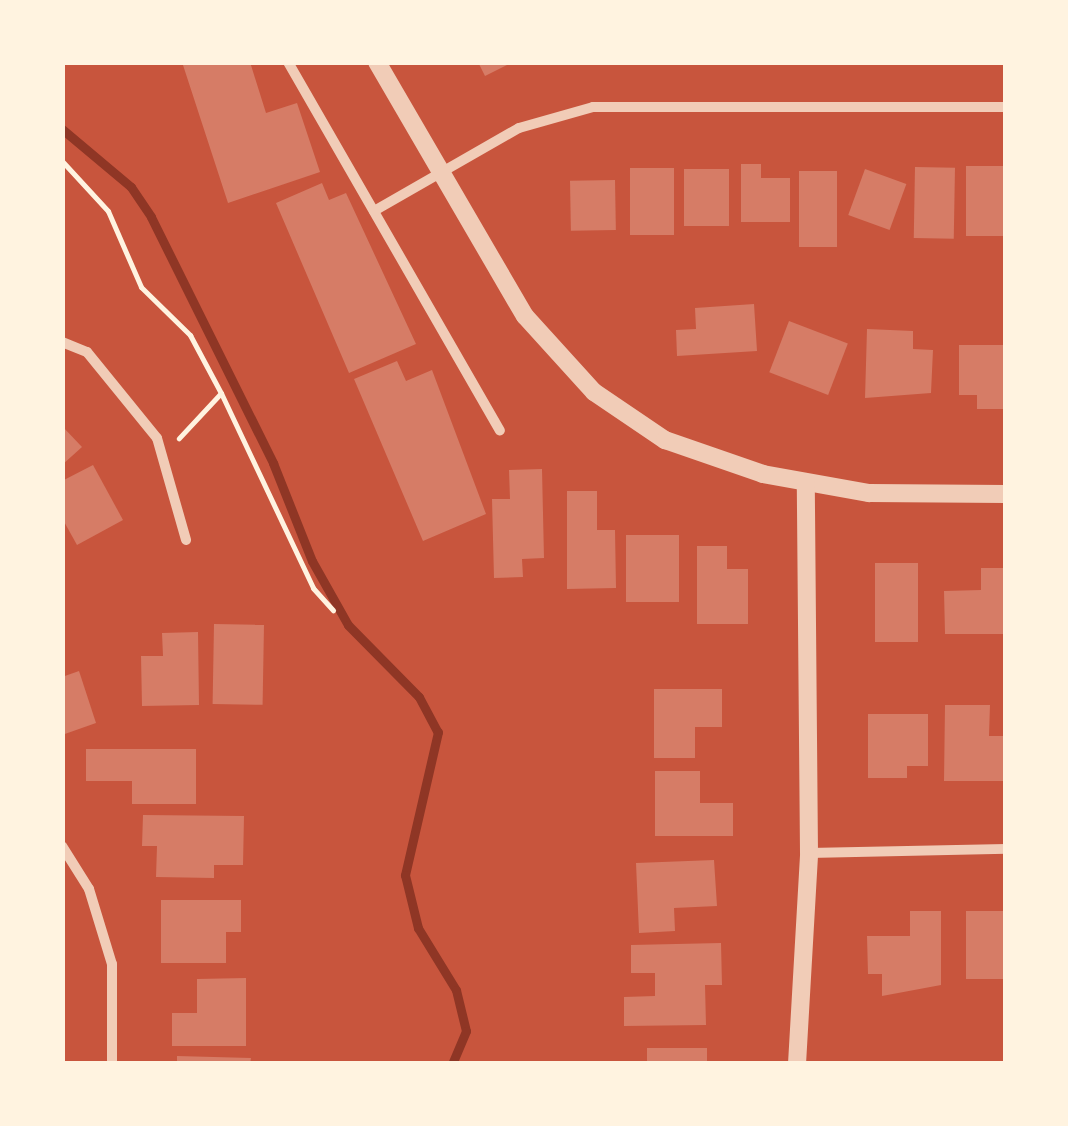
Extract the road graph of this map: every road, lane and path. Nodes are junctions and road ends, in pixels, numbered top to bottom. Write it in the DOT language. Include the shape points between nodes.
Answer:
graph roads {
  1 [pos="288,62"];
  2 [pos="377,62"];
  3 [pos="1006,106"];
  4 [pos="62,161"];
  5 [pos="442,174"];
  6 [pos="374,210"];
  7 [pos="62,342"];
  8 [pos="221,393"];
  9 [pos="500,430"];
  10 [pos="161,452"];
  11 [pos="806,484"];
  12 [pos="1006,494"];
  13 [pos="186,540"];
  14 [pos="333,610"];
  15 [pos="62,846"];
  16 [pos="1006,849"];
  17 [pos="810,854"];
  18 [pos="112,1064"];
  19 [pos="797,1064"];
  1 -- 6 [label="street"];
  2 -- 5 [label="street"];
  3 -- 5 [label="street" via="593,108 518,128"];
  4 -- 8 [label="path" via="108,211 141,287 190,335"];
  5 -- 6 [label="street"];
  5 -- 11 [label="street" via="525,316 594,392 664,440"];
  6 -- 9 [label="street"];
  7 -- 10 [label="street" via="87,352"];
  8 -- 10 [label="path"];
  8 -- 14 [label="path" via="312,588"];
  10 -- 13 [label="street"];
  11 -- 12 [label="street"];
  11 -- 17 [label="street"];
  15 -- 18 [label="street" via="89,889 112,964"];
  16 -- 17 [label="street"];
  17 -- 19 [label="street"];
}
